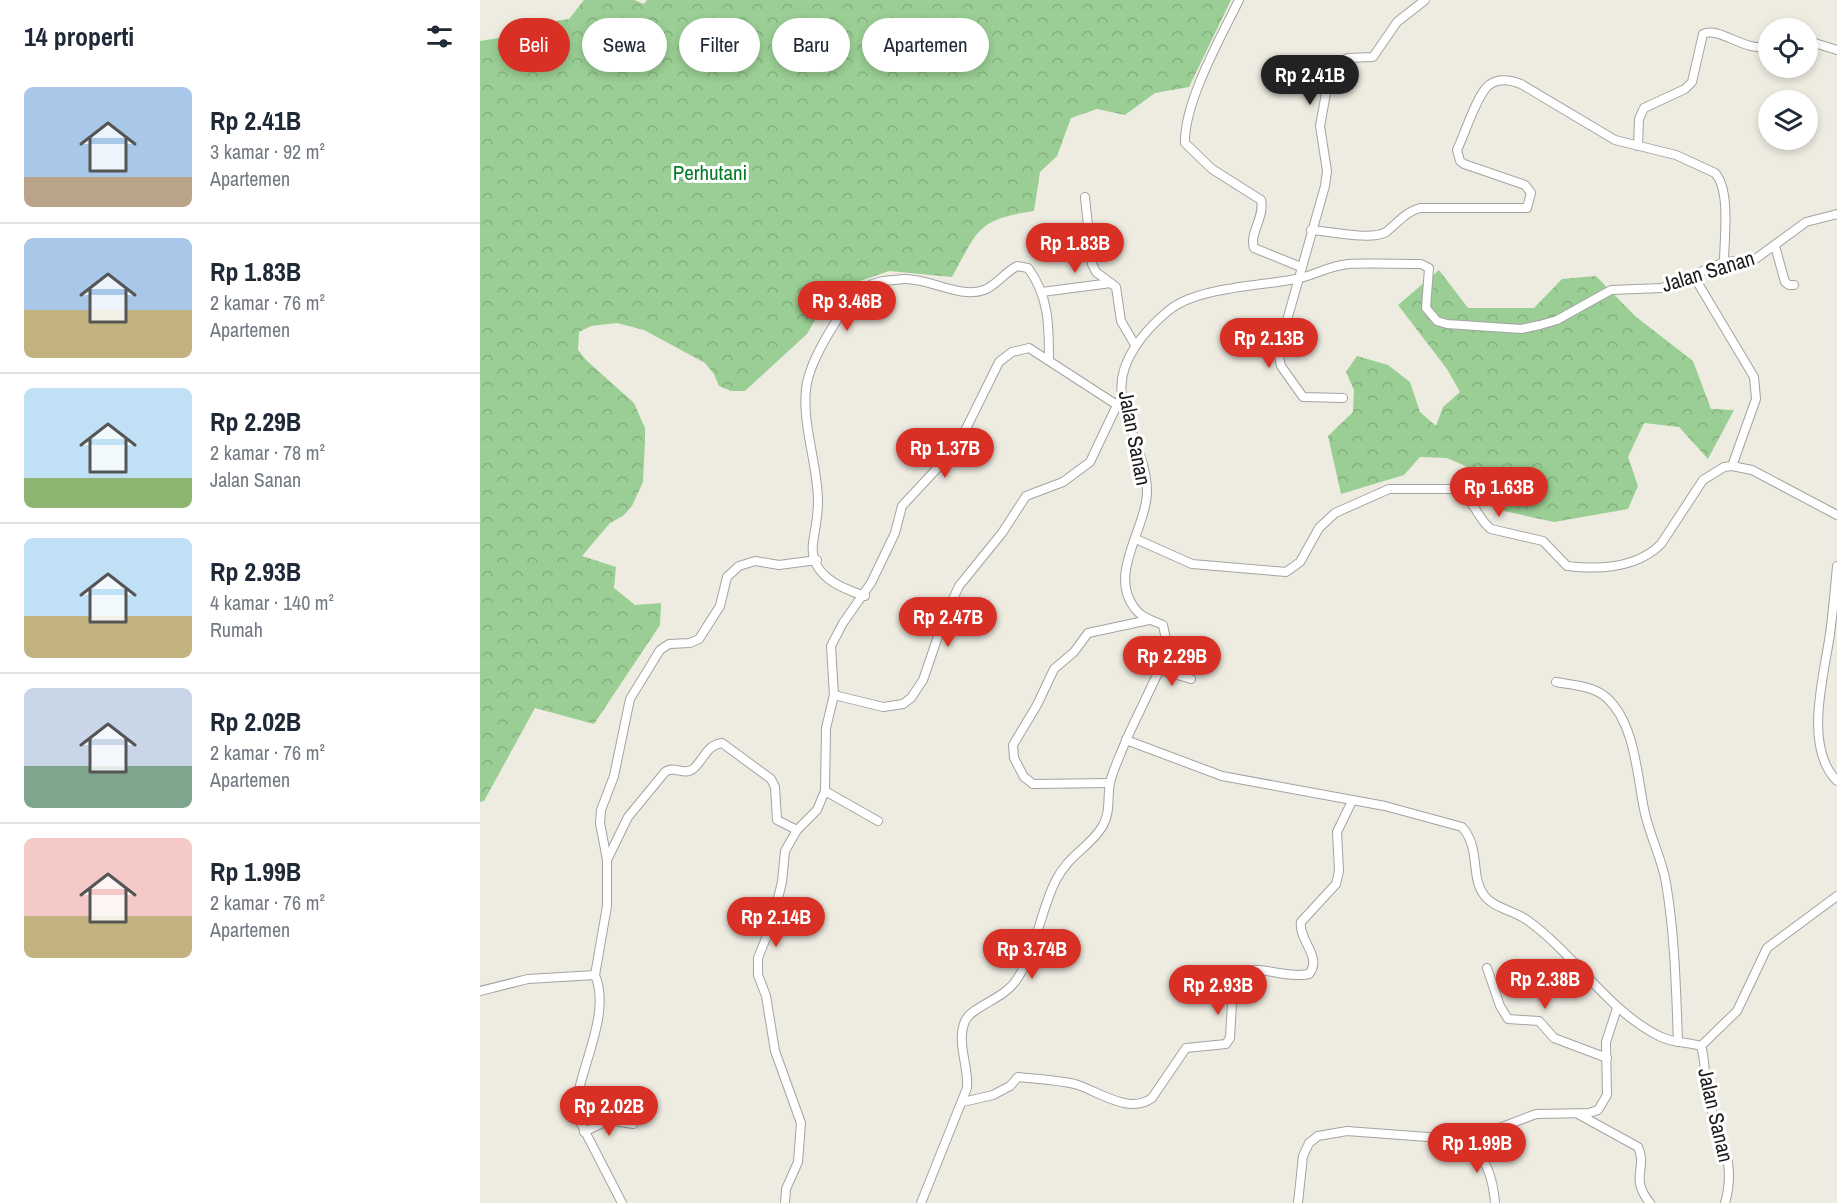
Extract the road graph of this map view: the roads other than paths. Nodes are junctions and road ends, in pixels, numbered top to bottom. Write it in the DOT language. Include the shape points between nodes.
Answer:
graph roads {
  1 [pos="1239,0"];
  2 [pos="1425,0"];
  3 [pos="1818,43"];
  4 [pos="1758,47"];
  5 [pos="1837,50"];
  6 [pos="1638,146"];
  7 [pos="1085,197"];
  8 [pos="1837,214"];
  9 [pos="1311,230"];
  10 [pos="1775,246"];
  11 [pos="1724,262"];
  12 [pos="1301,267"];
  13 [pos="1693,275"];
  14 [pos="1298,279"];
  15 [pos="1111,283"];
  16 [pos="1794,285"];
  17 [pos="1042,292"];
  18 [pos="1135,345"];
  19 [pos="1049,359"];
  20 [pos="1121,394"];
  21 [pos="1343,398"];
  22 [pos="1117,405"];
  23 [pos="1732,466"];
  24 [pos="1837,515"];
  25 [pos="1136,539"];
  26 [pos="817,560"];
  27 [pos="1837,566"];
  28 [pos="865,596"];
  29 [pos="1149,620"];
  30 [pos="1160,670"];
  31 [pos="1191,679"];
  32 [pos="1556,682"];
  33 [pos="834,695"];
  34 [pos="1126,740"];
  35 [pos="1837,781"];
  36 [pos="1110,783"];
  37 [pos="825,791"];
  38 [pos="1352,801"];
  39 [pos="878,821"];
  40 [pos="797,830"];
  41 [pos="608,860"];
  42 [pos="1837,896"];
  43 [pos="1487,968"];
  44 [pos="595,975"];
  45 [pos="480,991"];
  46 [pos="1617,1008"];
  47 [pos="1678,1042"];
  48 [pos="1701,1046"];
  49 [pos="1606,1058"];
  50 [pos="963,1102"];
  51 [pos="1577,1114"];
  52 [pos="633,1124"];
  53 [pos="584,1132"];
  54 [pos="1468,1140"];
  55 [pos="622,1203"];
  56 [pos="785,1203"];
  57 [pos="921,1203"];
  58 [pos="1298,1203"];
  59 [pos="1495,1203"];
  60 [pos="1650,1203"];
  61 [pos="1725,1203"];
  1 -- 12 [label="street" via="1197,90 1185,143 1212,169 1261,200 1254,248"];
  2 -- 9 [label="street" via="1397,22 1372,57 1341,60 1332,71 1320,126 1327,179"];
  3 -- 5 [label="street"];
  4 -- 6 [label="street" via="1713,32 1702,34 1692,82 1644,108 1639,119"];
  6 -- 9 [label="street" via="1604,134 1521,84 1499,81 1484,90 1457,156 1464,164 1525,185 1531,193 1527,207 1420,208 1385,232 1372,236"];
  6 -- 11 [label="street" via="1676,155 1719,178 1724,194"];
  7 -- 15 [label="street" via="1092,264"];
  8 -- 10 [label="street, Jalan Sanan" via="1806,222"];
  9 -- 12 [label="street"];
  10 -- 11 [label="street, Jalan Sanan" via="1754,260"];
  10 -- 16 [label="street" via="1785,282"];
  11 -- 13 [label="street, Jalan Sanan"];
  12 -- 14 [label="street"];
  13 -- 14 [label="street, Jalan Sanan" via="1662,288 1611,290 1557,320 1521,329 1437,321 1426,308 1430,275 1426,264 1348,264"];
  13 -- 23 [label="street" via="1754,377 1756,399"];
  14 -- 18 [label="street, Jalan Sanan" via="1219,291 1177,305"];
  14 -- 21 [label="street" via="1279,345 1281,366 1303,397"];
  15 -- 17 [label="street"];
  15 -- 18 [label="street" via="1116,287 1121,321"];
  17 -- 19 [label="street" via="1050,321"];
  17 -- 26 [label="street" via="1028,268 1017,266 984,290 962,290 909,279 887,280 870,285 851,301 811,368 806,389 818,483 813,546"];
  18 -- 20 [label="street, Jalan Sanan"];
  19 -- 22 [label="street"];
  19 -- 28 [label="street" via="1029,348 1012,352 999,362 957,447 902,506 895,533"];
  20 -- 22 [label="street"];
  20 -- 25 [label="street, Jalan Sanan" via="1144,468 1147,491"];
  22 -- 33 [label="street" via="1089,462 1063,482 1026,496 959,586 928,668 911,698 903,704 883,707"];
  23 -- 24 [label="street" via="1752,470"];
  23 -- 25 [label="street" via="1703,480 1653,553 1621,565 1567,566 1543,541 1491,529 1471,501 1451,489 1389,489 1335,513 1319,528 1300,562 1286,572 1192,564"];
  25 -- 29 [label="street, Jalan Sanan" via="1125,561 1125,578 1130,600"];
  26 -- 28 [label="street" via="820,573 841,588"];
  26 -- 41 [label="street" via="779,565 755,561 739,566 727,577 720,606 699,639 669,644 660,650 630,699 614,776 601,810"];
  27 -- 35 [label="street" via="1819,728 1823,757"];
  28 -- 33 [label="street" via="843,623 831,646"];
  29 -- 30 [label="street, Jalan Sanan" via="1163,625 1166,633 1167,651"];
  29 -- 36 [label="street" via="1088,633 1048,678 1013,745 1014,758 1024,777 1033,784"];
  30 -- 31 [label="street"];
  30 -- 34 [label="street, Jalan Sanan"];
  32 -- 47 [label="street" via="1583,686 1607,698 1624,724 1666,883"];
  33 -- 37 [label="street" via="826,728"];
  34 -- 36 [label="street"];
  34 -- 38 [label="street, Jalan Sanan" via="1222,776"];
  36 -- 50 [label="street" via="1109,808 1103,826 1070,858 1055,881 1019,977 1006,993 965,1022 962,1046 968,1079"];
  37 -- 39 [label="street"];
  37 -- 40 [label="street" via="817,810"];
  38 -- 46 [label="street, Jalan Sanan" via="1462,827 1473,844 1479,885 1486,898 1527,920"];
  38 -- 50 [label="street" via="1337,832 1336,884 1301,922 1300,930 1313,959 1312,970 1292,976 1241,972 1235,982 1230,1038 1226,1044 1186,1048 1152,1098 1138,1104 1075,1084 1018,1077 993,1095"];
  40 -- 41 [label="street" via="777,820 776,787 771,779 728,746 716,744 693,770 665,772 628,817"];
  40 -- 56 [label="street" via="785,851 782,882 758,968 775,1051 801,1123 798,1162 786,1189"];
  41 -- 44 [label="street" via="608,906"];
  42 -- 48 [label="street" via="1767,948 1737,1011"];
  43 -- 49 [label="street" via="1508,1019 1539,1022 1554,1038"];
  44 -- 45 [label="street" via="528,979"];
  44 -- 53 [label="street" via="600,1007 575,1107"];
  46 -- 47 [label="street, Jalan Sanan" via="1658,1035"];
  46 -- 49 [label="street" via="1608,1030"];
  47 -- 48 [label="street, Jalan Sanan"];
  48 -- 61 [label="street, Jalan Sanan" via="1712,1114 1726,1146 1729,1178"];
  49 -- 51 [label="street" via="1608,1084 1604,1104 1589,1113"];
  50 -- 57 [label="street"];
  51 -- 54 [label="street" via="1529,1116"];
  51 -- 60 [label="street" via="1638,1147 1638,1183"];
  52 -- 53 [label="street" via="609,1120"];
  53 -- 55 [label="street"];
  54 -- 58 [label="street" via="1347,1131 1318,1136 1303,1156"];
  54 -- 59 [label="street" via="1483,1155"];
}
